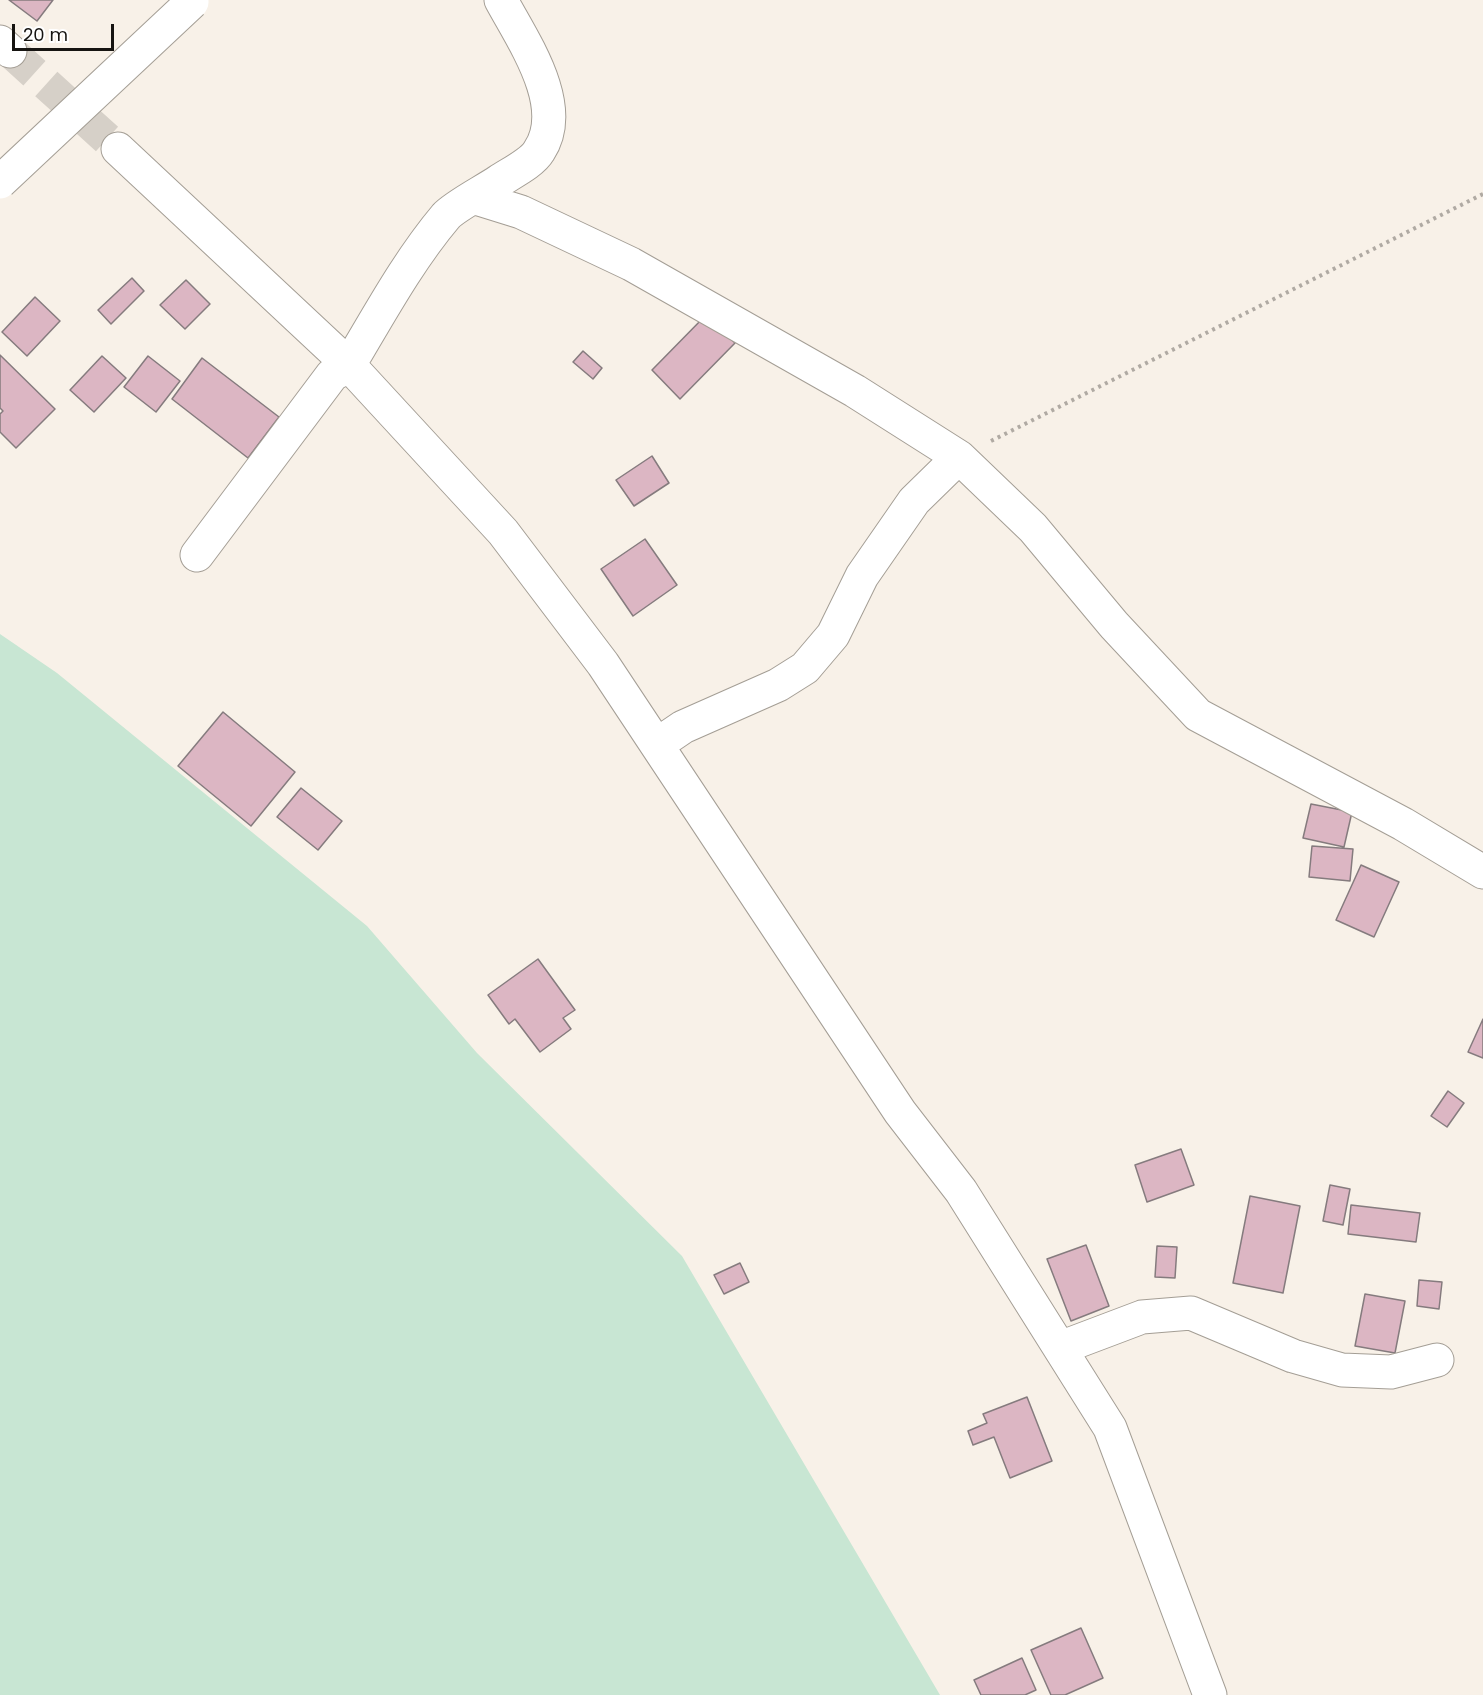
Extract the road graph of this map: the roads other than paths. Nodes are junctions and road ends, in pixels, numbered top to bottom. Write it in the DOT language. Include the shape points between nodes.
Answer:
graph roads {
  1 [pos="501,0"];
  2 [pos="193,1"];
  3 [pos="118,148"];
  4 [pos="0,182"];
  5 [pos="476,198"];
  6 [pos="349,365"];
  7 [pos="958,457"];
  8 [pos="197,555"];
  9 [pos="658,744"];
  10 [pos="1483,872"];
  11 [pos="1060,1348"];
  12 [pos="1437,1360"];
  13 [pos="1210,1695"];
  1 -- 5 [label="street" via="549,100 549,127 539,153"];
  2 -- 4 [label="street, bridge"];
  3 -- 6 [label="street"];
  5 -- 6 [label="street" via="448,214 410,266"];
  5 -- 7 [label="street" via="521,212 631,264 855,391"];
  6 -- 8 [label="street" via="332,375"];
  6 -- 9 [label="street" via="503,532"];
  7 -- 9 [label="street" via="914,501 862,576 833,635 805,668 778,685 682,727"];
  7 -- 10 [label="street" via="1033,528 1114,625 1198,715"];
  9 -- 11 [label="street" via="900,1112 961,1191"];
  11 -- 12 [label="street" via="1142,1317 1191,1313 1293,1356 1341,1370 1391,1372"];
  11 -- 13 [label="street" via="1110,1428"];
}
